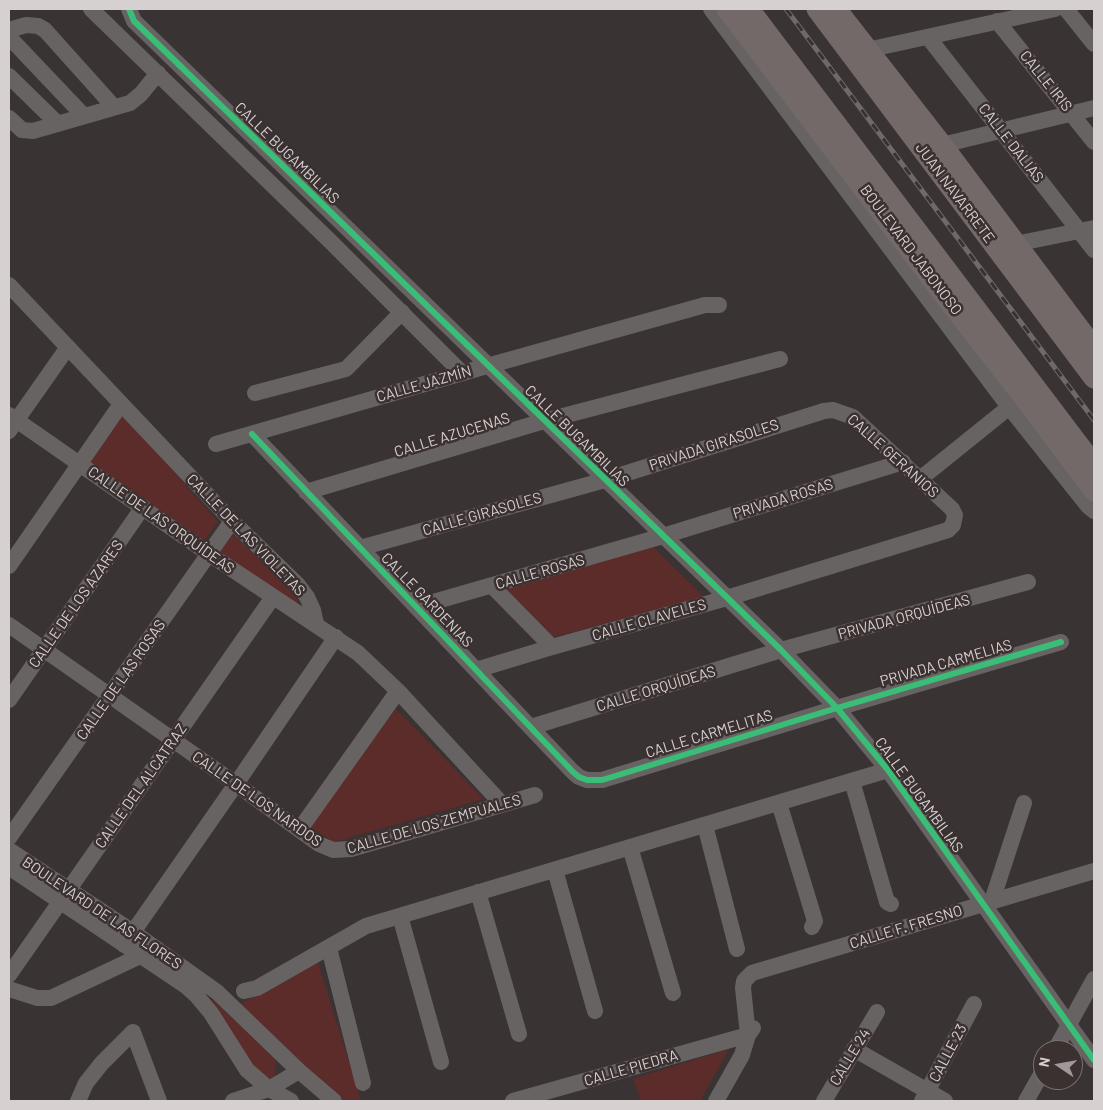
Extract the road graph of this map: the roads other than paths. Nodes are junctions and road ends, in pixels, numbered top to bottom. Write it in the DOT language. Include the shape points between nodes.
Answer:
graph roads {
  1 [pos="92,9"];
  2 [pos="129,9"];
  3 [pos="711,9"];
  4 [pos="727,9"];
  5 [pos="749,9"];
  6 [pos="817,9"];
  7 [pos="836,9"];
  8 [pos="1055,9"];
  9 [pos="1066,9"];
  10 [pos="997,21"];
  11 [pos="9,30"];
  12 [pos="9,37"];
  13 [pos="928,37"];
  14 [pos="1094,44"];
  15 [pos="867,50"];
  16 [pos="154,69"];
  17 [pos="9,76"];
  18 [pos="119,106"];
  19 [pos="1094,108"];
  20 [pos="1073,114"];
  21 [pos="84,116"];
  22 [pos="9,118"];
  23 [pos="58,124"];
  24 [pos="1002,130"];
  25 [pos="1094,142"];
  26 [pos="942,145"];
  27 [pos="346,229"];
  28 [pos="886,230"];
  29 [pos="1087,230"];
  30 [pos="330,241"];
  31 [pos="1015,244"];
  32 [pos="1094,250"];
  33 [pos="10,289"];
  34 [pos="719,306"];
  35 [pos="402,312"];
  36 [pos="68,348"];
  37 [pos="1094,348"];
  38 [pos="780,359"];
  39 [pos="487,366"];
  40 [pos="462,373"];
  41 [pos="1094,378"];
  42 [pos="255,393"];
  43 [pos="1023,397"];
  44 [pos="121,404"];
  45 [pos="824,410"];
  46 [pos="544,421"];
  47 [pos="11,422"];
  48 [pos="252,434"];
  49 [pos="216,444"];
  50 [pos="903,462"];
  51 [pos="80,464"];
  52 [pos="920,479"];
  53 [pos="604,480"];
  54 [pos="1087,481"];
  55 [pos="306,492"];
  56 [pos="142,507"];
  57 [pos="1094,511"];
  58 [pos="955,515"];
  59 [pos="232,521"];
  60 [pos="663,536"];
  61 [pos="360,548"];
  62 [pos="209,554"];
  63 [pos="9,566"];
  64 [pos="1028,582"];
  65 [pos="492,586"];
  66 [pos="273,597"];
  67 [pos="727,598"];
  68 [pos="416,607"];
  69 [pos="316,624"];
  70 [pos="9,626"];
  71 [pos="336,637"];
  72 [pos="1061,642"];
  73 [pos="552,647"];
  74 [pos="44,650"];
  75 [pos="780,650"];
  76 [pos="476,670"];
  77 [pos="398,691"];
  78 [pos="109,696"];
  79 [pos="9,700"];
  80 [pos="837,708"];
  81 [pos="531,727"];
  82 [pos="173,740"];
  83 [pos="888,770"];
  84 [pos="587,780"];
  85 [pos="857,780"];
  86 [pos="236,784"];
  87 [pos="535,795"];
  88 [pos="779,803"];
  89 [pos="1024,803"];
  90 [pos="502,804"];
  91 [pos="705,825"];
  92 [pos="300,829"];
  93 [pos="9,838"];
  94 [pos="630,847"];
  95 [pos="9,850"];
  96 [pos="334,850"];
  97 [pos="9,867"];
  98 [pos="555,870"];
  99 [pos="1094,871"];
  100 [pos="478,892"];
  101 [pos="64,896"];
  102 [pos="987,903"];
  103 [pos="891,904"];
  104 [pos="400,916"];
  105 [pos="812,927"];
  106 [pos="128,939"];
  107 [pos="329,948"];
  108 [pos="738,948"];
  109 [pos="144,950"];
  110 [pos="9,975"];
  111 [pos="1094,979"];
  112 [pos="191,982"];
  113 [pos="9,989"];
  114 [pos="244,991"];
  115 [pos="673,993"];
  116 [pos="974,1004"];
  117 [pos="595,1011"];
  118 [pos="877,1012"];
  119 [pos="1069,1025"];
  120 [pos="519,1034"];
  121 [pos="748,1035"];
  122 [pos="1061,1040"];
  123 [pos="854,1049"];
  124 [pos="1094,1060"];
  125 [pos="441,1062"];
  126 [pos="299,1071"];
  127 [pos="363,1083"];
  128 [pos="1033,1089"];
  129 [pos="270,1095"];
  130 [pos="925,1096"];
  131 [pos="78,1101"];
  132 [pos="159,1101"];
  133 [pos="233,1101"];
  134 [pos="290,1101"];
  135 [pos="334,1101"];
  136 [pos="513,1101"];
  137 [pos="716,1101"];
  138 [pos="824,1101"];
  139 [pos="945,1101"];
  140 [pos="1026,1101"];
  1 -- 16 [label="street"];
  2 -- 27 [label="street, CALLE BUGAMBILIAS" via="134,21"];
  3 -- 28 [label="street"];
  4 -- 28 [label="main road, BOULEVARD JABONOSO"];
  5 -- 43 [label="main road, BOULEVARD JABONOSO"];
  6 -- 41 [label="main road, JUAN NAVARRETE"];
  7 -- 15 [label="main road, JUAN NAVARRETE"];
  8 -- 10 [label="street"];
  9 -- 14 [label="street"];
  10 -- 13 [label="street"];
  10 -- 20 [label="street, CALLE IRIS"];
  11 -- 18 [label="street" via="26,25 45,30"];
  12 -- 21 [label="street"];
  13 -- 15 [label="street"];
  13 -- 24 [label="street, CALLE DALIAS"];
  15 -- 26 [label="main road, JUAN NAVARRETE"];
  16 -- 18 [label="street"];
  16 -- 30 [label="street"];
  17 -- 23 [label="street"];
  18 -- 21 [label="street"];
  19 -- 20 [label="street"];
  20 -- 24 [label="street"];
  20 -- 25 [label="street, CALLE IRIS"];
  21 -- 23 [label="street"];
  22 -- 23 [label="street" via="22,130 33,131"];
  24 -- 26 [label="street"];
  24 -- 29 [label="street, CALLE DALIAS"];
  26 -- 31 [label="main road, JUAN NAVARRETE"];
  27 -- 30 [label="street"];
  27 -- 39 [label="street, CALLE BUGAMBILIAS"];
  28 -- 43 [label="main road, BOULEVARD JABONOSO" via="986,362"];
  29 -- 31 [label="street"];
  29 -- 32 [label="street, CALLE DALIAS"];
  30 -- 35 [label="street"];
  31 -- 37 [label="main road, JUAN NAVARRETE"];
  33 -- 36 [label="street, CALLE DE LAS VIOLETAS"];
  34 -- 39 [label="street, CALLE JAZMÍN" via="705,305"];
  35 -- 40 [label="street"];
  35 -- 42 [label="street" via="346,369"];
  36 -- 44 [label="street, CALLE DE LAS VIOLETAS"];
  36 -- 47 [label="street"];
  38 -- 46 [label="street, CALLE AZUCENAS"];
  39 -- 40 [label="street, CALLE JAZMÍN"];
  39 -- 46 [label="street, CALLE BUGAMBILIAS"];
  40 -- 48 [label="street, CALLE JAZMÍN"];
  43 -- 52 [label="street"];
  43 -- 54 [label="main road, BOULEVARD JABONOSO"];
  43 -- 54 [label="street"];
  44 -- 51 [label="street"];
  44 -- 59 [label="street, CALLE DE LAS VIOLETAS"];
  45 -- 50 [label="street, CALLE GERANIOS" via="853,417"];
  45 -- 53 [label="street, PRIVADA GIRASOLES"];
  46 -- 53 [label="street, CALLE BUGAMBILIAS"];
  46 -- 55 [label="street, CALLE AZUCENAS"];
  47 -- 51 [label="street, CALLE DE LAS ORQUÍDEAS"];
  48 -- 49 [label="street, CALLE JAZMÍN"];
  48 -- 55 [label="street, CALLE GARDENIAS"];
  50 -- 52 [label="street, CALLE GERANIOS"];
  50 -- 60 [label="street, PRIVADA ROSAS"];
  51 -- 56 [label="street, CALLE DE LAS ORQUÍDEAS"];
  51 -- 63 [label="street"];
  52 -- 58 [label="street, CALLE GERANIOS" via="952,508"];
  53 -- 60 [label="street, CALLE BUGAMBILIAS"];
  53 -- 61 [label="street, CALLE GIRASOLES"];
  54 -- 57 [label="street" via="1088,506"];
  55 -- 61 [label="street, CALLE GARDENIAS"];
  56 -- 62 [label="street, CALLE DE LAS ORQUÍDEAS"];
  56 -- 74 [label="street, CALLE DE LOS AZARES"];
  58 -- 67 [label="street, CALLE CLAVELES" via="948,530"];
  59 -- 62 [label="street, CALLE DE LAS ROSAS"];
  59 -- 69 [label="street, CALLE DE LAS VIOLETAS" via="298,585 307,597"];
  60 -- 65 [label="street, CALLE ROSAS"];
  60 -- 67 [label="street, CALLE BUGAMBILIAS"];
  61 -- 68 [label="street, CALLE GARDENIAS"];
  62 -- 66 [label="street, CALLE DE LAS ORQUÍDEAS"];
  62 -- 78 [label="street, CALLE DE LAS ROSAS"];
  64 -- 75 [label="street, PRIVADA ORQUÍDEAS"];
  65 -- 68 [label="street, CALLE ROSAS"];
  65 -- 73 [label="street"];
  66 -- 69 [label="street, CALLE DE LAS ORQUÍDEAS"];
  66 -- 82 [label="street, CALLE DEL ALCATRAZ"];
  67 -- 73 [label="street, CALLE CLAVELES"];
  67 -- 75 [label="street, CALLE BUGAMBILIAS"];
  68 -- 76 [label="street, CALLE GARDENIAS"];
  69 -- 71 [label="street"];
  70 -- 74 [label="street, CALLE DE LOS NARDOS"];
  71 -- 77 [label="street"];
  71 -- 86 [label="street"];
  72 -- 80 [label="street, PRIVADA CARMELIAS"];
  73 -- 76 [label="street, CALLE CLAVELES"];
  74 -- 78 [label="street, CALLE DE LOS NARDOS"];
  74 -- 79 [label="street, CALLE DE LOS AZARES"];
  75 -- 80 [label="street, CALLE BUGAMBILIAS"];
  75 -- 81 [label="street, CALLE ORQUÍDEAS"];
  76 -- 81 [label="street, CALLE GARDENIAS"];
  77 -- 90 [label="street"];
  77 -- 92 [label="street"];
  78 -- 82 [label="street, CALLE DE LOS NARDOS"];
  78 -- 93 [label="street, CALLE DE LAS ROSAS"];
  80 -- 83 [label="street, CALLE BUGAMBILIAS"];
  80 -- 84 [label="street, CALLE CARMELITAS" via="602,780"];
  81 -- 84 [label="street, CALLE GARDENIAS" via="573,772"];
  82 -- 86 [label="street, CALLE DE LOS NARDOS"];
  82 -- 101 [label="street, CALLE DEL ALCATRAZ"];
  83 -- 85 [label="street"];
  83 -- 102 [label="street, CALLE BUGAMBILIAS"];
  85 -- 88 [label="street"];
  85 -- 103 [label="street" via="887,902"];
  86 -- 92 [label="street, CALLE DE LOS NARDOS"];
  86 -- 106 [label="street"];
  87 -- 90 [label="street, CALLE DE LOS ZEMPUALES"];
  88 -- 91 [label="street"];
  88 -- 105 [label="street" via="815,921"];
  89 -- 102 [label="street"];
  90 -- 96 [label="street, CALLE DE LOS ZEMPUALES" via="351,849"];
  91 -- 94 [label="street"];
  91 -- 108 [label="street"];
  92 -- 96 [label="street, CALLE DE LOS NARDOS" via="319,844"];
  94 -- 98 [label="street"];
  94 -- 115 [label="street"];
  95 -- 101 [label="street, BOULEVARD DE LAS FLORES"];
  97 -- 101 [label="street, BOULEVARD DE LAS FLORES"];
  98 -- 100 [label="street"];
  98 -- 117 [label="street"];
  99 -- 102 [label="street, CALLE F. FRESNO"];
  100 -- 104 [label="street"];
  100 -- 120 [label="street"];
  101 -- 106 [label="street, BOULEVARD DE LAS FLORES"];
  101 -- 110 [label="street, CALLE DEL ALCATRAZ"];
  102 -- 119 [label="street, CALLE BUGAMBILIAS"];
  102 -- 121 [label="street, CALLE F. FRESNO" via="747,976 743,988"];
  104 -- 107 [label="street" via="366,926"];
  104 -- 125 [label="street"];
  106 -- 109 [label="street, BOULEVARD DE LAS FLORES"];
  107 -- 114 [label="street" via="257,988"];
  107 -- 127 [label="street"];
  109 -- 112 [label="street, BOULEVARD DE LAS FLORES"];
  109 -- 113 [label="street" via="51,998 36,998"];
  111 -- 119 [label="street"];
  112 -- 126 [label="street" via="218,992"];
  112 -- 129 [label="street" via="196,995 247,1070"];
  116 -- 130 [label="street, CALLE 23"];
  118 -- 123 [label="street, CALLE 24"];
  119 -- 122 [label="street"];
  119 -- 124 [label="street, CALLE BUGAMBILIAS"];
  121 -- 136 [label="street, CALLE PIEDRA"];
  121 -- 137 [label="street" via="742,1055"];
  123 -- 130 [label="street"];
  123 -- 138 [label="street, CALLE 24"];
  126 -- 129 [label="street"];
  126 -- 135 [label="street"];
  128 -- 140 [label="street"];
  129 -- 133 [label="street"];
  129 -- 134 [label="street"];
  130 -- 139 [label="street"];
  131 -- 132 [label="street" via="86,1083 102,1063 134,1032"];
}
